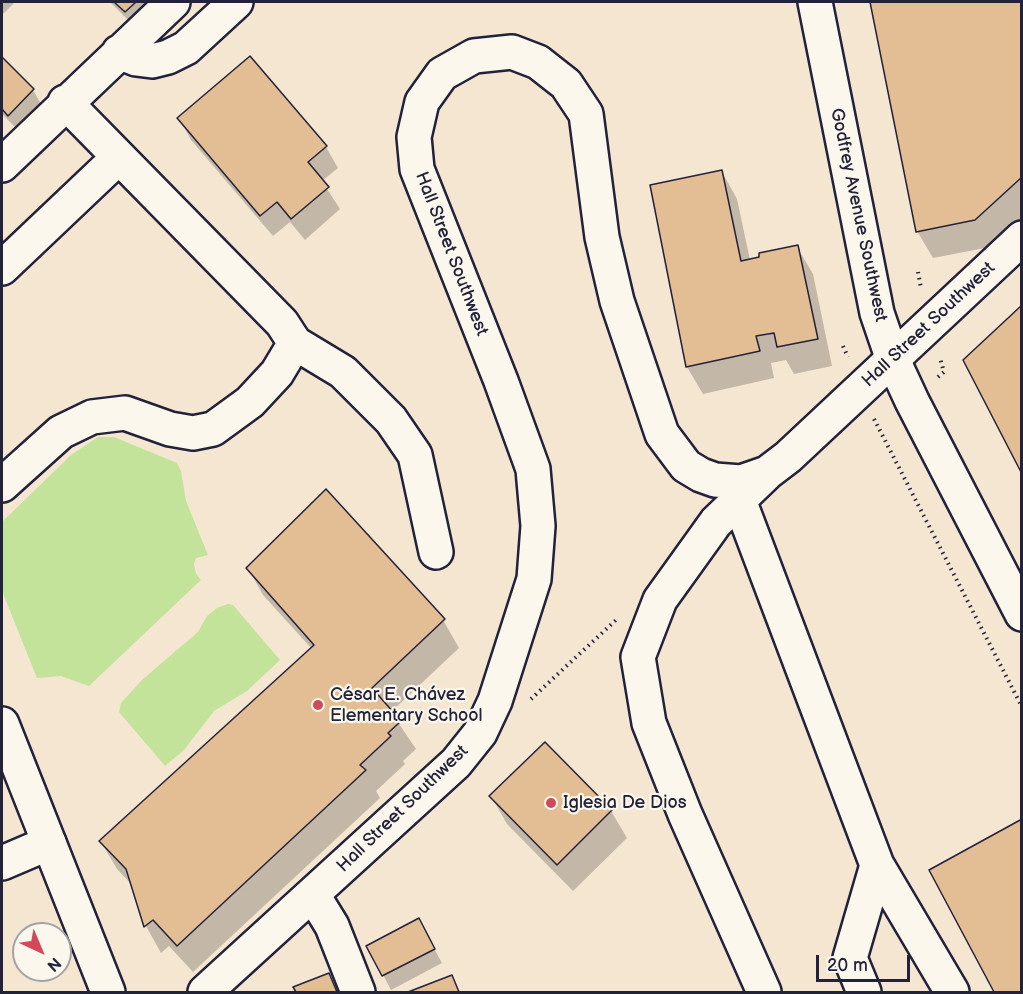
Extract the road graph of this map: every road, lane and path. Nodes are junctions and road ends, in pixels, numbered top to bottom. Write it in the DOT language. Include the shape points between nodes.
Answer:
graph roads {
  1 [pos="173,2"];
  2 [pos="236,2"];
  3 [pos="815,2"];
  4 [pos="119,52"];
  5 [pos="65,102"];
  6 [pos="119,157"];
  7 [pos="2,165"];
  8 [pos="1022,238"];
  9 [pos="2,268"];
  10 [pos="295,343"];
  11 [pos="893,360"];
  12 [pos="879,430"];
  13 [pos="5,472"];
  14 [pos="767,473"];
  15 [pos="739,500"];
  16 [pos="436,552"];
  17 [pos="624,613"];
  18 [pos="1022,614"];
  19 [pos="524,706"];
  20 [pos="1022,707"];
  21 [pos="2,724"];
  22 [pos="49,843"];
  23 [pos="2,863"];
  24 [pos="878,865"];
  25 [pos="313,895"];
  26 [pos="108,993"];
  27 [pos="205,993"];
  28 [pos="358,993"];
  29 [pos="764,993"];
  30 [pos="864,993"];
  31 [pos="952,993"];
  1 -- 4 [label="street"];
  2 -- 4 [label="street" via="186,48 168,57 152,61"];
  3 -- 11 [label="street, Godfrey Avenue Southwest" via="870,288"];
  4 -- 5 [label="street"];
  5 -- 6 [label="street"];
  5 -- 7 [label="street"];
  6 -- 9 [label="street"];
  6 -- 10 [label="street" via="282,323"];
  8 -- 11 [label="street, Hall Street Southwest"];
  10 -- 13 [label="street" via="277,374 250,402 213,429 182,431 125,413 92,417 61,432"];
  10 -- 16 [label="street" via="343,372 391,420 415,455"];
  11 -- 14 [label="street, Hall Street Southwest"];
  11 -- 18 [label="street, Godfrey Avenue Southwest"];
  12 -- 20 [label="path"];
  14 -- 15 [label="street"];
  14 -- 25 [label="street, Hall Street Southwest" via="741,482 701,475 687,465 662,434 617,301 602,237 586,114 566,84 538,62 512,52 474,56 442,74 422,102 414,137 417,169 533,469 538,526 534,579 495,701 480,733 456,763"];
  15 -- 24 [label="street"];
  15 -- 29 [label="street" via="716,522 660,600 638,657 649,723"];
  17 -- 19 [label="path"];
  21 -- 22 [label="street"];
  22 -- 23 [label="street"];
  22 -- 26 [label="street"];
  24 -- 30 [label="street" via="850,958"];
  24 -- 31 [label="street"];
  25 -- 27 [label="street, Hall Street Southwest"];
  25 -- 28 [label="street" via="332,926"];
}
